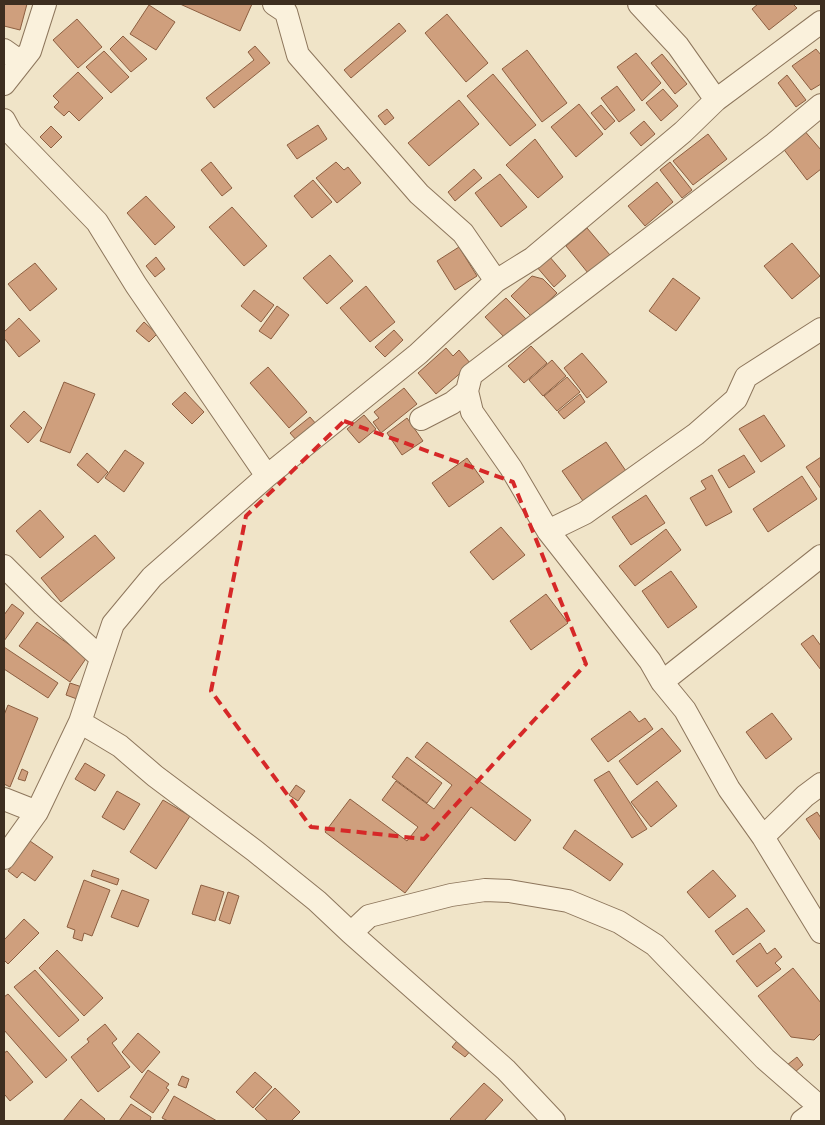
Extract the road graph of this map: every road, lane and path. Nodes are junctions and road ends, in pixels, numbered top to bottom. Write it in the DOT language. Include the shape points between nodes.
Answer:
graph roads {
  1 [pos="45,4"];
  2 [pos="639,4"];
  3 [pos="286,7"];
  4 [pos="821,22"];
  5 [pos="13,56"];
  6 [pos="4,84"];
  7 [pos="716,100"];
  8 [pos="821,105"];
  9 [pos="4,120"];
  10 [pos="496,281"];
  11 [pos="821,330"];
  12 [pos="467,391"];
  13 [pos="421,419"];
  14 [pos="267,476"];
  15 [pos="548,531"];
  16 [pos="821,556"];
  17 [pos="4,566"];
  18 [pos="101,658"];
  19 [pos="662,682"];
  20 [pos="80,722"];
  21 [pos="821,784"];
  22 [pos="4,799"];
  23 [pos="37,812"];
  24 [pos="763,837"];
  25 [pos="4,858"];
  26 [pos="821,932"];
  27 [pos="351,933"];
  28 [pos="821,1107"];
  29 [pos="554,1121"];
  30 [pos="802,1121"];
  1 -- 5 [label="street" via="30,51"];
  2 -- 7 [label="street" via="678,46"];
  3 -- 10 [label="street" via="298,55 419,194 463,233"];
  4 -- 7 [label="street"];
  5 -- 6 [label="street"];
  7 -- 10 [label="street" via="683,132 540,252"];
  8 -- 12 [label="street" via="472,375"];
  9 -- 14 [label="street" via="11,133 97,222 136,285"];
  10 -- 14 [label="street" via="418,354"];
  11 -- 15 [label="street" via="746,377 736,399 696,434 585,513"];
  12 -- 13 [label="street"];
  12 -- 15 [label="street" via="472,412 511,468"];
  14 -- 18 [label="street" via="152,577 113,624"];
  15 -- 19 [label="street" via="650,661"];
  16 -- 19 [label="street"];
  17 -- 18 [label="street" via="42,606"];
  18 -- 20 [label="street"];
  19 -- 24 [label="street" via="685,710 729,788"];
  20 -- 23 [label="street"];
  20 -- 27 [label="street" via="120,746 255,851"];
  21 -- 24 [label="street" via="804,796"];
  22 -- 23 [label="street"];
  23 -- 25 [label="street"];
  24 -- 26 [label="street"];
  27 -- 28 [label="street" via="369,916 485,890 568,901 619,922 655,945 765,1059"];
  27 -- 29 [label="street" via="506,1070"];
  28 -- 30 [label="street"];
}
